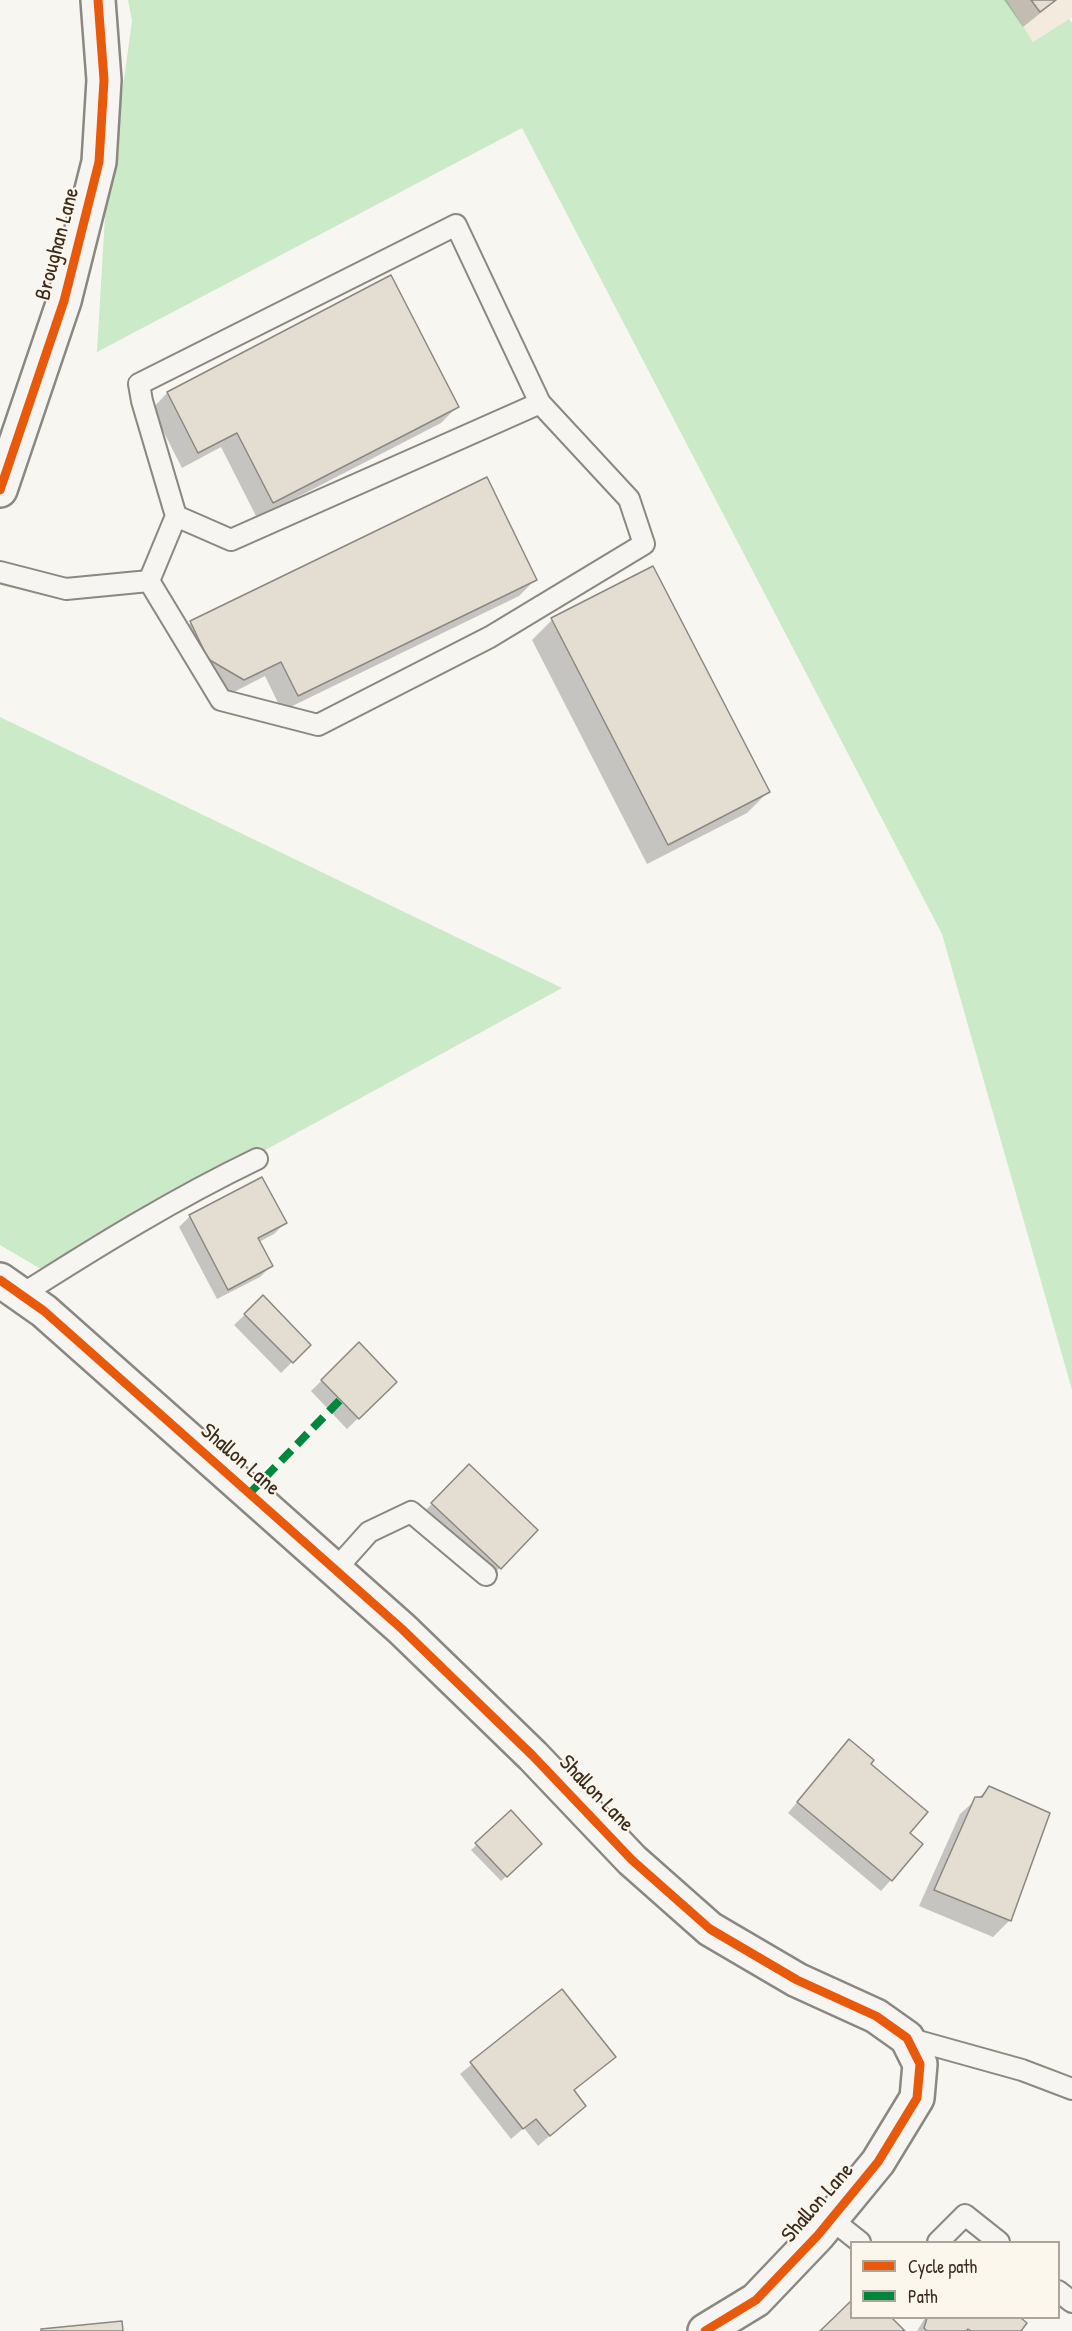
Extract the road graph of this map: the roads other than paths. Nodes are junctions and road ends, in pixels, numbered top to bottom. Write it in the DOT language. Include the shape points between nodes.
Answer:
graph roads {
  1 [pos="98,0"];
  2 [pos="540,403"];
  3 [pos="0,490"];
  4 [pos="176,516"];
  5 [pos="0,572"];
  6 [pos="149,581"];
  7 [pos="257,1159"];
  8 [pos="10,1288"];
  9 [pos="335,1570"];
  10 [pos="486,1575"];
  11 [pos="908,2038"];
  12 [pos="1072,2089"];
  13 [pos="831,2218"];
  14 [pos="859,2241"];
  15 [pos="939,2241"];
  16 [pos="998,2241"];
  17 [pos="1060,2292"];
  18 [pos="1072,2302"];
  19 [pos="705,2331"];
  1 -- 3 [label="street, Broughan Lane" via="104,80 99,162 64,301"];
  2 -- 4 [label="lane" via="231,540"];
  2 -- 4 [label="lane" via="456,225 139,384"];
  2 -- 6 [label="lane" via="629,499 644,544 490,637 318,725 221,700"];
  4 -- 6 [label="lane"];
  5 -- 6 [label="lane" via="66,589"];
  7 -- 8 [label="lane"];
  8 -- 9 [label="street, Shallon Lane" via="44,1311"];
  9 -- 10 [label="lane" via="369,1532 411,1512"];
  9 -- 11 [label="street, Shallon Lane" via="533,1756 632,1860 710,1929 797,1980 876,2016"];
  11 -- 12 [label="lane" via="1022,2070"];
  11 -- 13 [label="street, Shallon Lane" via="920,2064 917,2098 878,2162"];
  13 -- 14 [label="lane"];
  13 -- 19 [label="street, Shallon Lane" via="756,2300"];
  15 -- 16 [label="lane" via="965,2215"];
  17 -- 18 [label="lane"];
}
